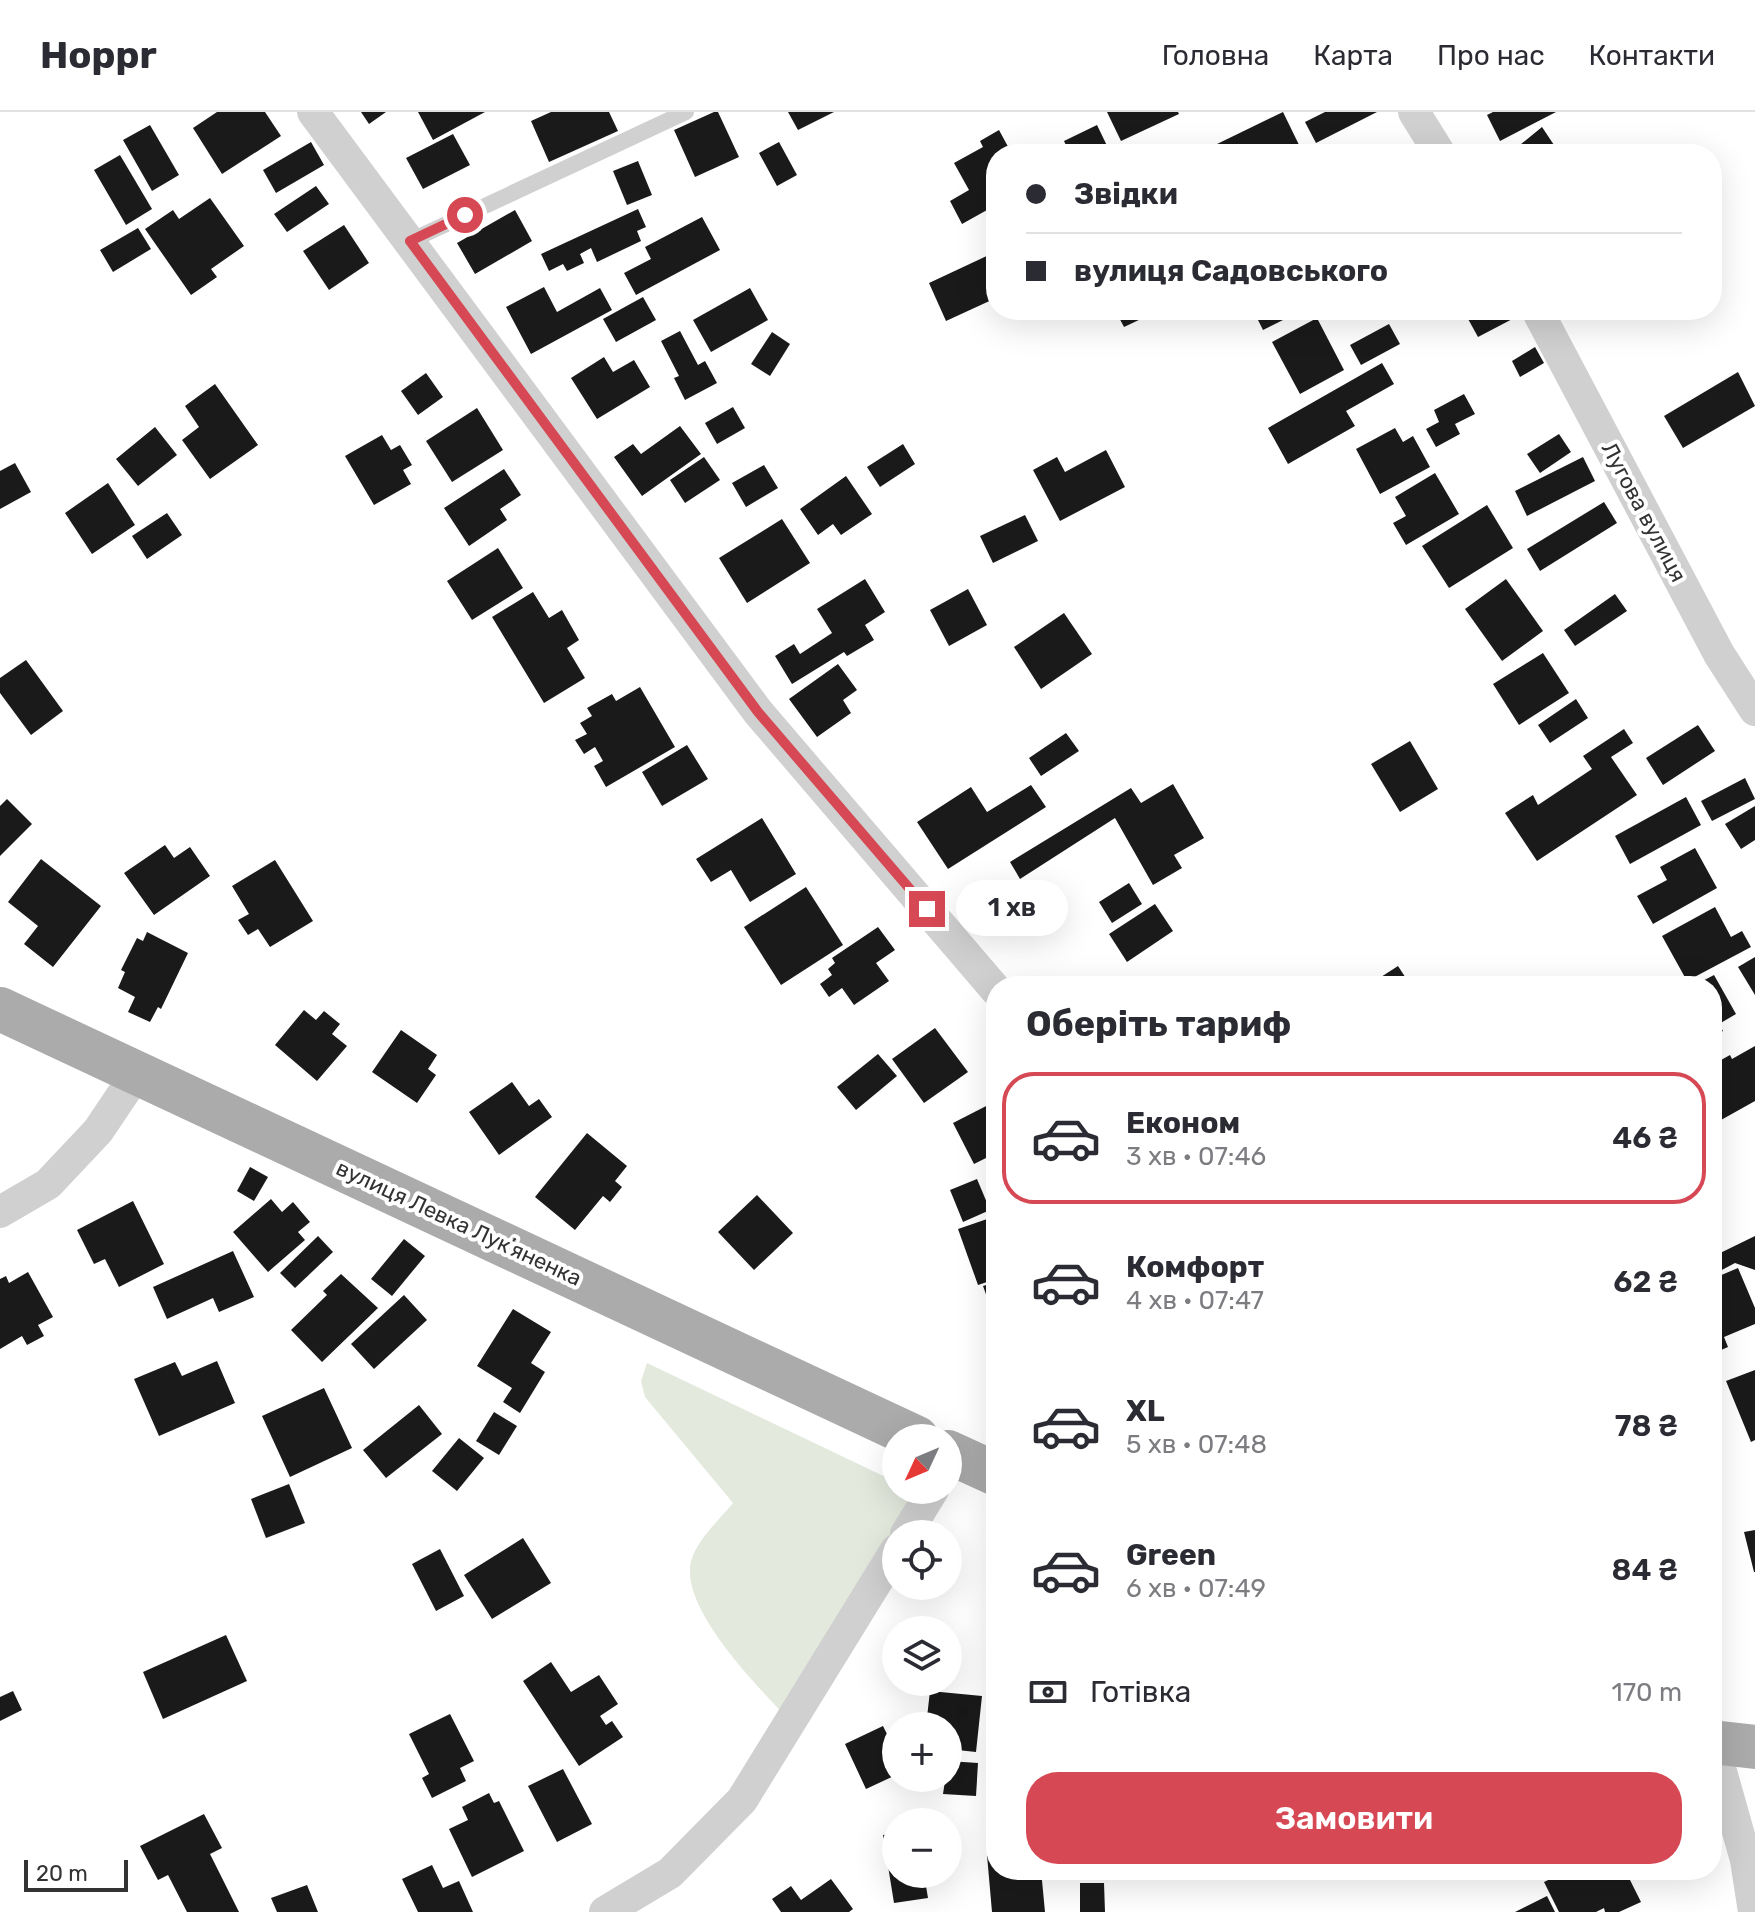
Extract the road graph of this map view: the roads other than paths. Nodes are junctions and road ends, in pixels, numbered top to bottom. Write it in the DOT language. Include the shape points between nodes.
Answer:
graph roads {
  1 [pos="313,112"];
  2 [pos="686,112"];
  3 [pos="1414,112"];
  4 [pos="1434,144"];
  5 [pos="410,241"];
  6 [pos="1542,320"];
  7 [pos="1755,710"];
  8 [pos="986,978"];
  9 [pos="0,1009"];
  10 [pos="137,1073"];
  11 [pos="0,1212"];
  12 [pos="882,1432"];
  13 [pos="962,1466"];
  14 [pos="986,1472"];
  15 [pos="882,1573"];
  16 [pos="1722,1743"];
  17 [pos="1755,1747"];
  18 [pos="1722,1772"];
  19 [pos="1751,1860"];
  20 [pos="605,1912"];
  21 [pos="1754,1912"];
  1 -- 5 [label="street"];
  2 -- 5 [label="lane"];
  3 -- 4 [label="street"];
  5 -- 8 [label="street" via="758,712"];
  6 -- 7 [label="street, Лугова вулиця" via="1719,654"];
  9 -- 10 [label="main road, вулиця Левка Лукʼяненка"];
  10 -- 11 [label="street" via="98,1131 48,1184"];
  10 -- 12 [label="main road, вулиця Левка Лукʼяненка"];
  13 -- 14 [label="main road, вулиця Левка Лукʼяненка"];
  15 -- 20 [label="street" via="742,1800 670,1873"];
  16 -- 17 [label="main road"];
  18 -- 19 [label="street"];
  19 -- 21 [label="street"];
}
